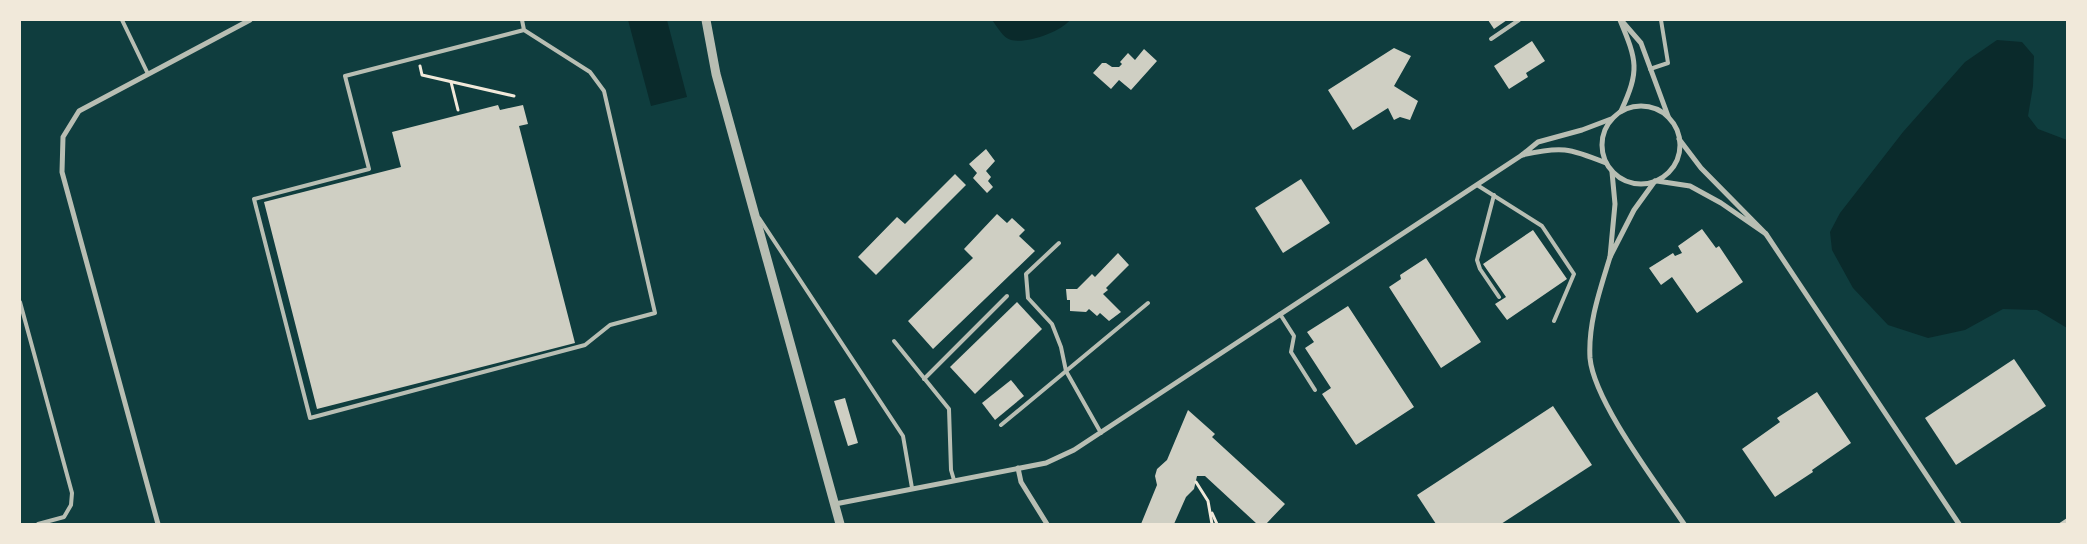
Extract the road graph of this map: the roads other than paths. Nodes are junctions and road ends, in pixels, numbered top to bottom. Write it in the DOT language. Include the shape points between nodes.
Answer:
graph roads {
  1 [pos="122,20"];
  2 [pos="250,20"];
  3 [pos="522,20"];
  4 [pos="706,20"];
  5 [pos="1519,20"];
  6 [pos="1621,20"];
  7 [pos="1661,20"];
  8 [pos="524,30"];
  9 [pos="1491,39"];
  10 [pos="1650,69"];
  11 [pos="148,74"];
  12 [pos="1621,111"];
  13 [pos="1668,117"];
  14 [pos="1612,119"];
  15 [pos="1679,139"];
  16 [pos="1522,155"];
  17 [pos="1606,162"];
  18 [pos="1612,172"];
  19 [pos="1656,181"];
  20 [pos="1477,185"];
  21 [pos="1494,195"];
  22 [pos="754,210"];
  23 [pos="1766,234"];
  24 [pos="1059,243"];
  25 [pos="1610,256"];
  26 [pos="1007,296"];
  27 [pos="1499,297"];
  28 [pos="20,302"];
  29 [pos="1148,303"];
  30 [pos="1280,314"];
  31 [pos="1554,321"];
  32 [pos="894,341"];
  33 [pos="1066,371"];
  34 [pos="924,379"];
  35 [pos="1315,390"];
  36 [pos="1001,425"];
  37 [pos="1101,432"];
  38 [pos="1018,468"];
  39 [pos="954,480"];
  40 [pos="912,488"];
  41 [pos="835,504"];
  42 [pos="38,524"];
  43 [pos="158,524"];
  44 [pos="840,524"];
  45 [pos="1047,524"];
  46 [pos="1684,524"];
  47 [pos="1959,524"];
  1 -- 11 [label="lane"];
  2 -- 11 [label="street"];
  3 -- 8 [label="lane"];
  4 -- 22 [label="street" via="716,74"];
  5 -- 9 [label="lane"];
  6 -- 10 [label="street" via="1641,43"];
  6 -- 12 [label="street" via="1634,65 1634,85"];
  7 -- 10 [label="lane" via="1668,63"];
  8 -- 8 [label="lane" via="345,76 369,169 254,199 310,418 585,345 610,325 655,313 604,92 590,72"];
  10 -- 13 [label="street"];
  11 -- 43 [label="street" via="79,111 63,137 62,172"];
  12 -- 13 [label="street" via="1646,106"];
  12 -- 14 [label="street"];
  13 -- 15 [label="street" via="1676,127"];
  14 -- 16 [label="street" via="1538,142"];
  14 -- 17 [label="street" via="1602,140"];
  15 -- 19 [label="street" via="1675,164"];
  15 -- 23 [label="street" via="1701,168"];
  16 -- 17 [label="street" via="1552,148 1572,149"];
  16 -- 20 [label="street"];
  17 -- 18 [label="street"];
  18 -- 19 [label="street" via="1631,183"];
  18 -- 25 [label="street" via="1615,204"];
  19 -- 23 [label="street" via="1690,186"];
  19 -- 25 [label="street" via="1634,210"];
  20 -- 21 [label="lane"];
  20 -- 30 [label="street"];
  21 -- 27 [label="lane" via="1477,260"];
  21 -- 31 [label="lane" via="1542,226 1574,274"];
  22 -- 40 [label="lane" via="903,436"];
  22 -- 41 [label="street"];
  23 -- 47 [label="street"];
  24 -- 33 [label="lane" via="1026,274 1028,298 1052,324"];
  25 -- 46 [label="street" via="1591,321 1590,359 1602,396"];
  26 -- 34 [label="lane"];
  28 -- 42 [label="lane" via="72,493 71,505 64,517"];
  29 -- 33 [label="lane"];
  30 -- 35 [label="lane" via="1294,336 1291,352"];
  30 -- 37 [label="street"];
  32 -- 34 [label="lane"];
  33 -- 36 [label="lane"];
  33 -- 37 [label="lane"];
  34 -- 39 [label="lane" via="948,409"];
  37 -- 38 [label="street" via="1046,463"];
  38 -- 39 [label="street"];
  38 -- 45 [label="street" via="1021,482"];
  39 -- 40 [label="street"];
  40 -- 41 [label="street"];
  41 -- 44 [label="street"];
}
